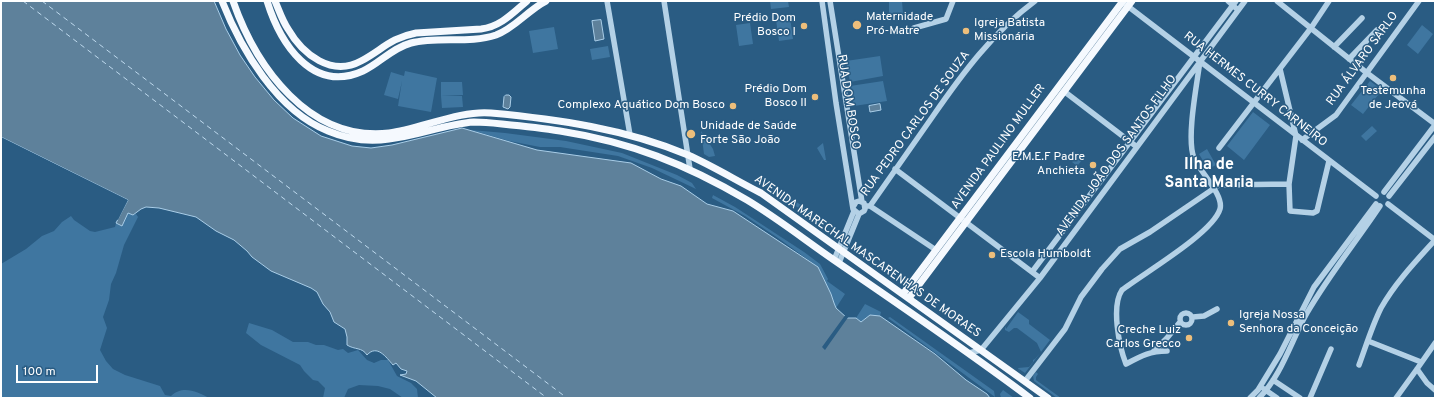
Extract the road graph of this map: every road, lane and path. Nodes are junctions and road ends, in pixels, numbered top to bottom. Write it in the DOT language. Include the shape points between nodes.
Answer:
graph roads {
  1 [pos="222,1"];
  2 [pos="233,1"];
  3 [pos="267,1"];
  4 [pos="275,1"];
  5 [pos="527,1"];
  6 [pos="546,1"];
  7 [pos="607,1"];
  8 [pos="664,1"];
  9 [pos="822,1"];
  10 [pos="830,1"];
  11 [pos="953,1"];
  12 [pos="1035,1"];
  13 [pos="1245,1"];
  14 [pos="1277,1"];
  15 [pos="1329,1"];
  16 [pos="1419,1"];
  17 [pos="1125,2"];
  18 [pos="1232,2"];
  19 [pos="1238,10"];
  20 [pos="1362,18"];
  21 [pos="914,28"];
  22 [pos="1311,28"];
  23 [pos="1377,30"];
  24 [pos="1089,45"];
  25 [pos="1334,46"];
  26 [pos="1096,50"];
  27 [pos="1194,56"];
  28 [pos="1349,58"];
  29 [pos="1200,61"];
  30 [pos="1075,64"];
  31 [pos="1280,69"];
  32 [pos="1080,70"];
  33 [pos="1367,73"];
  34 [pos="1065,92"];
  35 [pos="1254,103"];
  36 [pos="1435,125"];
  37 [pos="630,135"];
  38 [pos="1296,136"];
  39 [pos="1435,137"];
  40 [pos="1302,140"];
  41 [pos="1130,142"];
  42 [pos="1137,147"];
  43 [pos="1220,148"];
  44 [pos="688,155"];
  45 [pos="1328,161"];
  46 [pos="690,169"];
  47 [pos="895,169"];
  48 [pos="1289,184"];
  49 [pos="1214,189"];
  50 [pos="1386,194"];
  51 [pos="1376,196"];
  52 [pos="1388,204"];
  53 [pos="866,205"];
  54 [pos="1378,205"];
  55 [pos="856,210"];
  56 [pos="963,220"];
  57 [pos="1435,240"];
  58 [pos="841,250"];
  59 [pos="936,250"];
  60 [pos="837,261"];
  61 [pos="1032,272"];
  62 [pos="1040,278"];
  63 [pos="906,296"];
  64 [pos="907,309"];
  65 [pos="1217,309"];
  66 [pos="1297,325"];
  67 [pos="1368,341"];
  68 [pos="1435,343"];
  69 [pos="1331,349"];
  70 [pos="981,350"];
  71 [pos="1167,351"];
  72 [pos="1153,352"];
  73 [pos="969,353"];
  74 [pos="1421,362"];
  75 [pos="1359,365"];
  76 [pos="1417,369"];
  77 [pos="1273,380"];
  78 [pos="1025,381"];
  79 [pos="1435,390"];
  80 [pos="1261,392"];
  81 [pos="1030,398"];
  82 [pos="1048,398"];
  83 [pos="1250,398"];
  84 [pos="1269,398"];
  85 [pos="1277,398"];
  86 [pos="1300,398"];
  87 [pos="1310,398"];
  88 [pos="1396,398"];
  1 -- 46 [label="main road, AVENIDA MARECHAL MASCARENHAS DE MORAES" via="249,58 266,80 289,106 305,119 327,131 372,141 470,122 522,126 607,140 660,156"];
  2 -- 37 [label="main road, AVENIDA MARECHAL MASCARENHAS DE MORAES" via="243,29 263,63 286,92 319,119 339,127 371,134 389,133 467,114 488,113 592,127"];
  3 -- 6 [label="main road" via="280,34 297,57 310,68 332,77 354,75 409,44 495,35"];
  4 -- 5 [label="main road" via="288,30 305,51 320,62 342,66 353,65 405,35 491,27 503,21"];
  7 -- 37 [label="street"];
  8 -- 44 [label="street"];
  9 -- 55 [label="street, RUA DOM BOSCO" via="836,103"];
  10 -- 53 [label="street, RUA DOM BOSCO"];
  11 -- 21 [label="street" via="946,19"];
  12 -- 47 [label="street, RUA PEDRO CARLOS DE SOUZA" via="995,37 961,77"];
  13 -- 19 [label="street, AVENIDA JOÃO DOS SANTOS FILHO"];
  14 -- 22 [label="street"];
  15 -- 22 [label="street"];
  16 -- 33 [label="street, RUA ÁLVARO SARLO"];
  17 -- 24 [label="main road, AVENIDA PAULINO MULLER"];
  17 -- 26 [label="main road, AVENIDA PAULINO MULLER"];
  17 -- 27 [label="street, RUA HERMES CURRY CARNEIRO"];
  18 -- 19 [label="street"];
  18 -- 27 [label="street, AVENIDA JOÃO DOS SANTOS FILHO"];
  19 -- 29 [label="street, AVENIDA JOÃO DOS SANTOS FILHO"];
  20 -- 25 [label="street"];
  22 -- 25 [label="street"];
  22 -- 31 [label="street"];
  23 -- 28 [label="street"];
  24 -- 26 [label="main road"];
  24 -- 30 [label="main road, AVENIDA PAULINO MULLER"];
  25 -- 28 [label="street"];
  26 -- 32 [label="main road, AVENIDA PAULINO MULLER"];
  27 -- 29 [label="street, RUA HERMES CURRY CARNEIRO"];
  27 -- 41 [label="street, AVENIDA JOÃO DOS SANTOS FILHO"];
  28 -- 33 [label="street"];
  29 -- 35 [label="street, RUA HERMES CURRY CARNEIRO"];
  29 -- 42 [label="street, AVENIDA JOÃO DOS SANTOS FILHO"];
  29 -- 49 [label="street" via="1191,139 1194,158"];
  30 -- 32 [label="main road"];
  30 -- 56 [label="main road, AVENIDA PAULINO MULLER"];
  31 -- 35 [label="street"];
  31 -- 38 [label="street"];
  32 -- 34 [label="main road, AVENIDA PAULINO MULLER"];
  33 -- 36 [label="street"];
  33 -- 40 [label="street, RUA ÁLVARO SARLO" via="1336,115"];
  34 -- 41 [label="street"];
  34 -- 56 [label="main road, AVENIDA PAULINO MULLER"];
  35 -- 38 [label="street, RUA HERMES CURRY CARNEIRO"];
  35 -- 43 [label="street"];
  36 -- 50 [label="street"];
  37 -- 44 [label="main road, AVENIDA MARECHAL MASCARENHAS DE MORAES"];
  38 -- 40 [label="street, RUA HERMES CURRY CARNEIRO"];
  38 -- 48 [label="street"];
  39 -- 50 [label="street"];
  40 -- 45 [label="street, RUA HERMES CURRY CARNEIRO"];
  41 -- 42 [label="street"];
  41 -- 61 [label="street, AVENIDA JOÃO DOS SANTOS FILHO"];
  42 -- 62 [label="street, AVENIDA JOÃO DOS SANTOS FILHO"];
  44 -- 46 [label="street"];
  44 -- 58 [label="main road, AVENIDA MARECHAL MASCARENHAS DE MORAES" via="761,193"];
  45 -- 48 [label="street" via="1317,211 1290,211"];
  45 -- 51 [label="street, RUA HERMES CURRY CARNEIRO"];
  46 -- 60 [label="main road, AVENIDA MARECHAL MASCARENHAS DE MORAES" via="749,200"];
  47 -- 53 [label="street, RUA PEDRO CARLOS DE SOUZA"];
  47 -- 56 [label="street"];
  48 -- 49 [label="street" via="1219,185"];
  49 -- 72 [label="street" via="1221,208 1210,226 1120,293 1117,316 1126,364"];
  49 -- 78 [label="street" via="1120,249 1081,297 1065,329"];
  50 -- 51 [label="street" via="1382,192"];
  50 -- 52 [label="street"];
  51 -- 54 [label="street" via="1374,198"];
  52 -- 54 [label="street" via="1383,207"];
  52 -- 57 [label="street"];
  53 -- 55 [label="street, RUA PEDRO CARLOS DE SOUZA" via="864,211"];
  53 -- 55 [label="street" via="856,202"];
  53 -- 59 [label="street"];
  54 -- 66 [label="street" via="1314,287"];
  55 -- 58 [label="street"];
  56 -- 59 [label="main road, AVENIDA PAULINO MULLER"];
  56 -- 61 [label="street"];
  56 -- 63 [label="main road, AVENIDA PAULINO MULLER"];
  57 -- 67 [label="street" via="1391,293 1376,319"];
  58 -- 60 [label="street"];
  58 -- 63 [label="main road, AVENIDA MARECHAL MASCARENHAS DE MORAES"];
  59 -- 63 [label="main road, AVENIDA PAULINO MULLER"];
  60 -- 64 [label="main road, AVENIDA MARECHAL MASCARENHAS DE MORAES"];
  61 -- 62 [label="street"];
  62 -- 70 [label="street, AVENIDA JOÃO DOS SANTOS FILHO"];
  63 -- 64 [label="main road"];
  63 -- 70 [label="main road, AVENIDA MARECHAL MASCARENHAS DE MORAES"];
  64 -- 73 [label="main road, AVENIDA MARECHAL MASCARENHAS DE MORAES"];
  65 -- 72 [label="street" via="1204,316 1193,317 1192,323 1188,326 1180,322"];
  66 -- 77 [label="street"];
  66 -- 80 [label="street"];
  67 -- 74 [label="street"];
  67 -- 75 [label="street"];
  68 -- 74 [label="street"];
  69 -- 87 [label="street"];
  70 -- 73 [label="street"];
  70 -- 78 [label="main road, AVENIDA MARECHAL MASCARENHAS DE MORAES"];
  71 -- 72 [label="street"];
  73 -- 81 [label="main road, AVENIDA MARECHAL MASCARENHAS DE MORAES"];
  74 -- 76 [label="street"];
  76 -- 79 [label="street"];
  76 -- 88 [label="street"];
  77 -- 80 [label="street"];
  77 -- 86 [label="street"];
  78 -- 82 [label="main road, AVENIDA MARECHAL MASCARENHAS DE MORAES"];
  80 -- 83 [label="street"];
  80 -- 84 [label="street"];
  80 -- 85 [label="street"];
}
